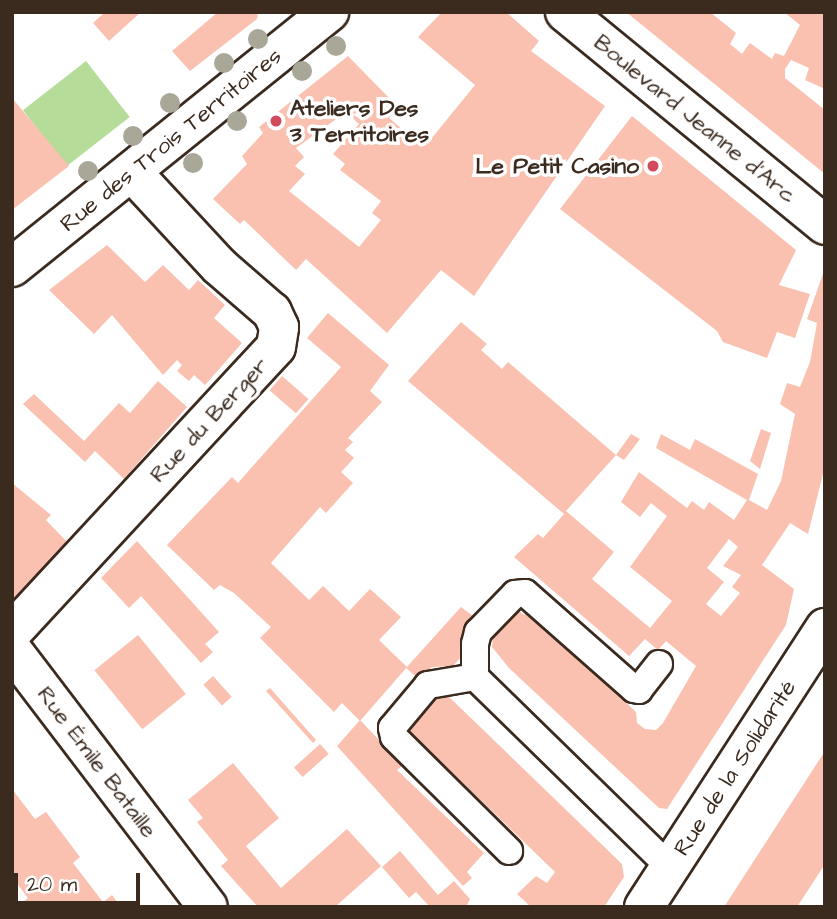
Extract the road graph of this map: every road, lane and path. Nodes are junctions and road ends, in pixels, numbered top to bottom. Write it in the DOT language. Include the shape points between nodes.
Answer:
graph roads {
  1 [pos="329,12"];
  2 [pos="565,12"];
  3 [pos="133,173"];
  4 [pos="825,225"];
  5 [pos="12,267"];
  6 [pos="825,628"];
  7 [pos="12,632"];
  8 [pos="12,650"];
  9 [pos="659,664"];
  10 [pos="475,677"];
  11 [pos="509,851"];
  12 [pos="670,867"];
  13 [pos="208,907"];
  14 [pos="644,907"];
  1 -- 3 [label="street, Rue des Trois Territoires"];
  2 -- 4 [label="street, Boulevard Jeanne d'Arc"];
  3 -- 5 [label="street, Rue des Trois Territoires"];
  3 -- 7 [label="street, Rue du Berger" via="219,266 272,312 279,327 276,347"];
  6 -- 12 [label="street, Rue de la Solidarité"];
  8 -- 13 [label="street, Rue Émile Bataille"];
  9 -- 10 [label="lane" via="639,691 634,689 534,597 515,594 478,632"];
  10 -- 11 [label="lane" via="428,685 392,728 394,737"];
  10 -- 12 [label="lane"];
  12 -- 14 [label="street, Rue de la Solidarité"];
}
